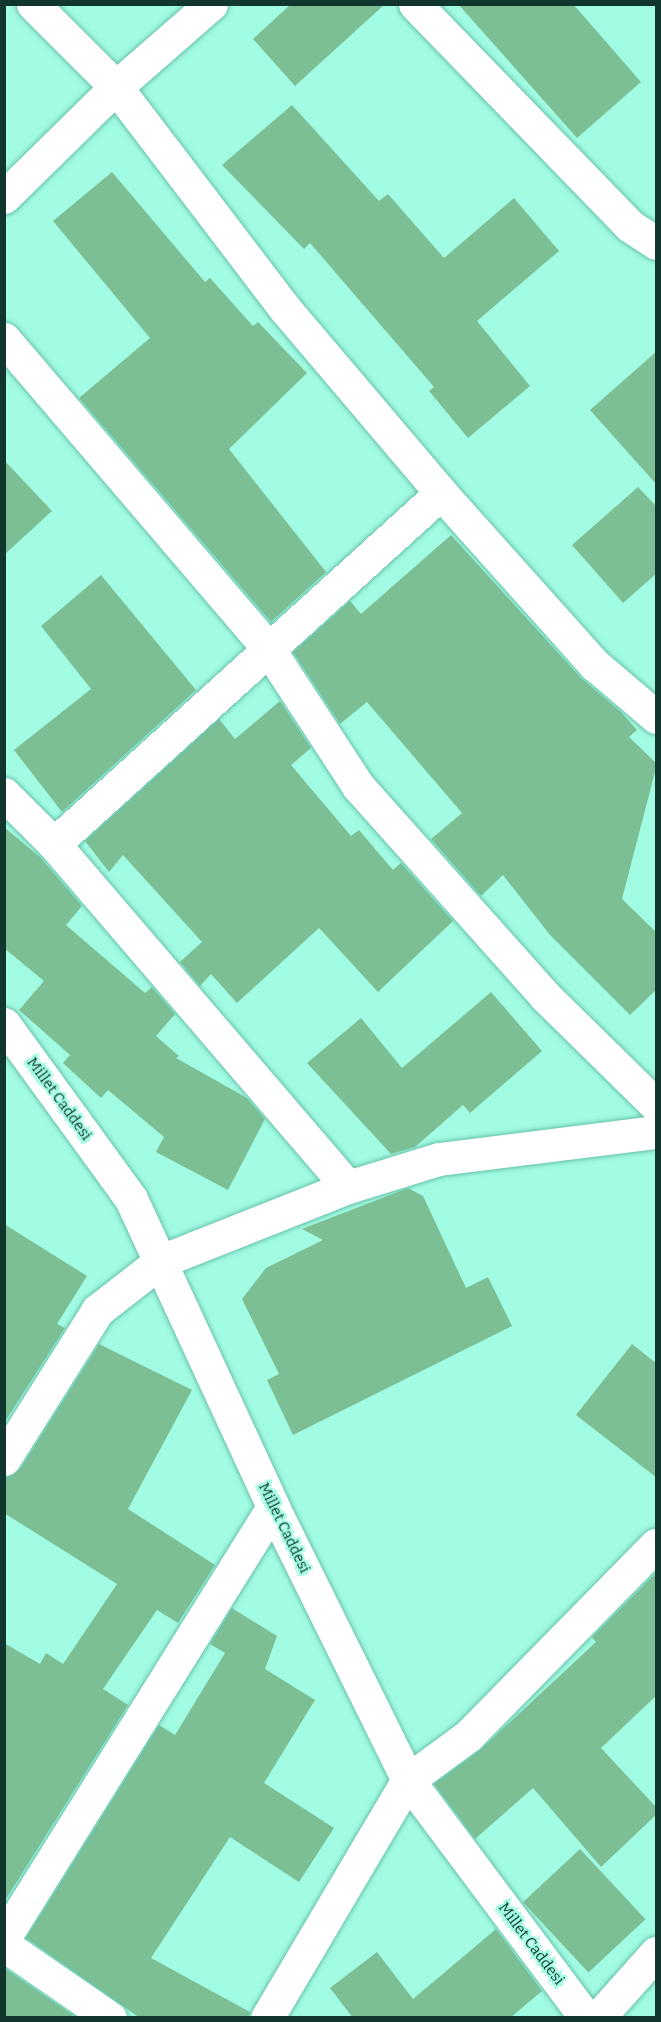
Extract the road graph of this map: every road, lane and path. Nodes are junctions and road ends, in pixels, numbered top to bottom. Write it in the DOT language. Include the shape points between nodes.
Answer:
graph roads {
  1 [pos="33,4"];
  2 [pos="211,4"];
  3 [pos="415,4"];
  4 [pos="116,87"];
  5 [pos="4,197"];
  6 [pos="657,243"];
  7 [pos="4,339"];
  8 [pos="441,493"];
  9 [pos="268,648"];
  10 [pos="657,717"];
  11 [pos="4,794"];
  12 [pos="54,844"];
  13 [pos="4,1024"];
  14 [pos="657,1105"];
  15 [pos="657,1132"];
  16 [pos="348,1187"];
  17 [pos="161,1261"];
  18 [pos="4,1460"];
  19 [pos="273,1507"];
  20 [pos="657,1545"];
  21 [pos="408,1780"];
  22 [pos="4,1938"];
  23 [pos="4,1945"];
  24 [pos="657,1953"];
  25 [pos="110,2018"];
  26 [pos="267,2018"];
  27 [pos="586,2018"];
  28 [pos="598,2018"];
  1 -- 4 [label="street"];
  2 -- 4 [label="street"];
  3 -- 6 [label="street" via="630,226"];
  4 -- 5 [label="street"];
  4 -- 8 [label="street" via="286,310"];
  7 -- 9 [label="street"];
  8 -- 9 [label="street"];
  8 -- 10 [label="street" via="596,664"];
  9 -- 12 [label="street"];
  9 -- 14 [label="street" via="358,786 545,996"];
  11 -- 12 [label="street"];
  12 -- 16 [label="street"];
  13 -- 17 [label="street, Millet Caddesi" via="131,1199"];
  15 -- 16 [label="street" via="439,1159"];
  16 -- 17 [label="street"];
  17 -- 18 [label="street" via="98,1310"];
  17 -- 19 [label="street, Millet Caddesi"];
  19 -- 21 [label="street, Millet Caddesi"];
  19 -- 22 [label="street"];
  20 -- 21 [label="street" via="468,1736"];
  21 -- 26 [label="street"];
  21 -- 27 [label="street, Millet Caddesi"];
  23 -- 25 [label="street"];
  24 -- 28 [label="street"];
}
